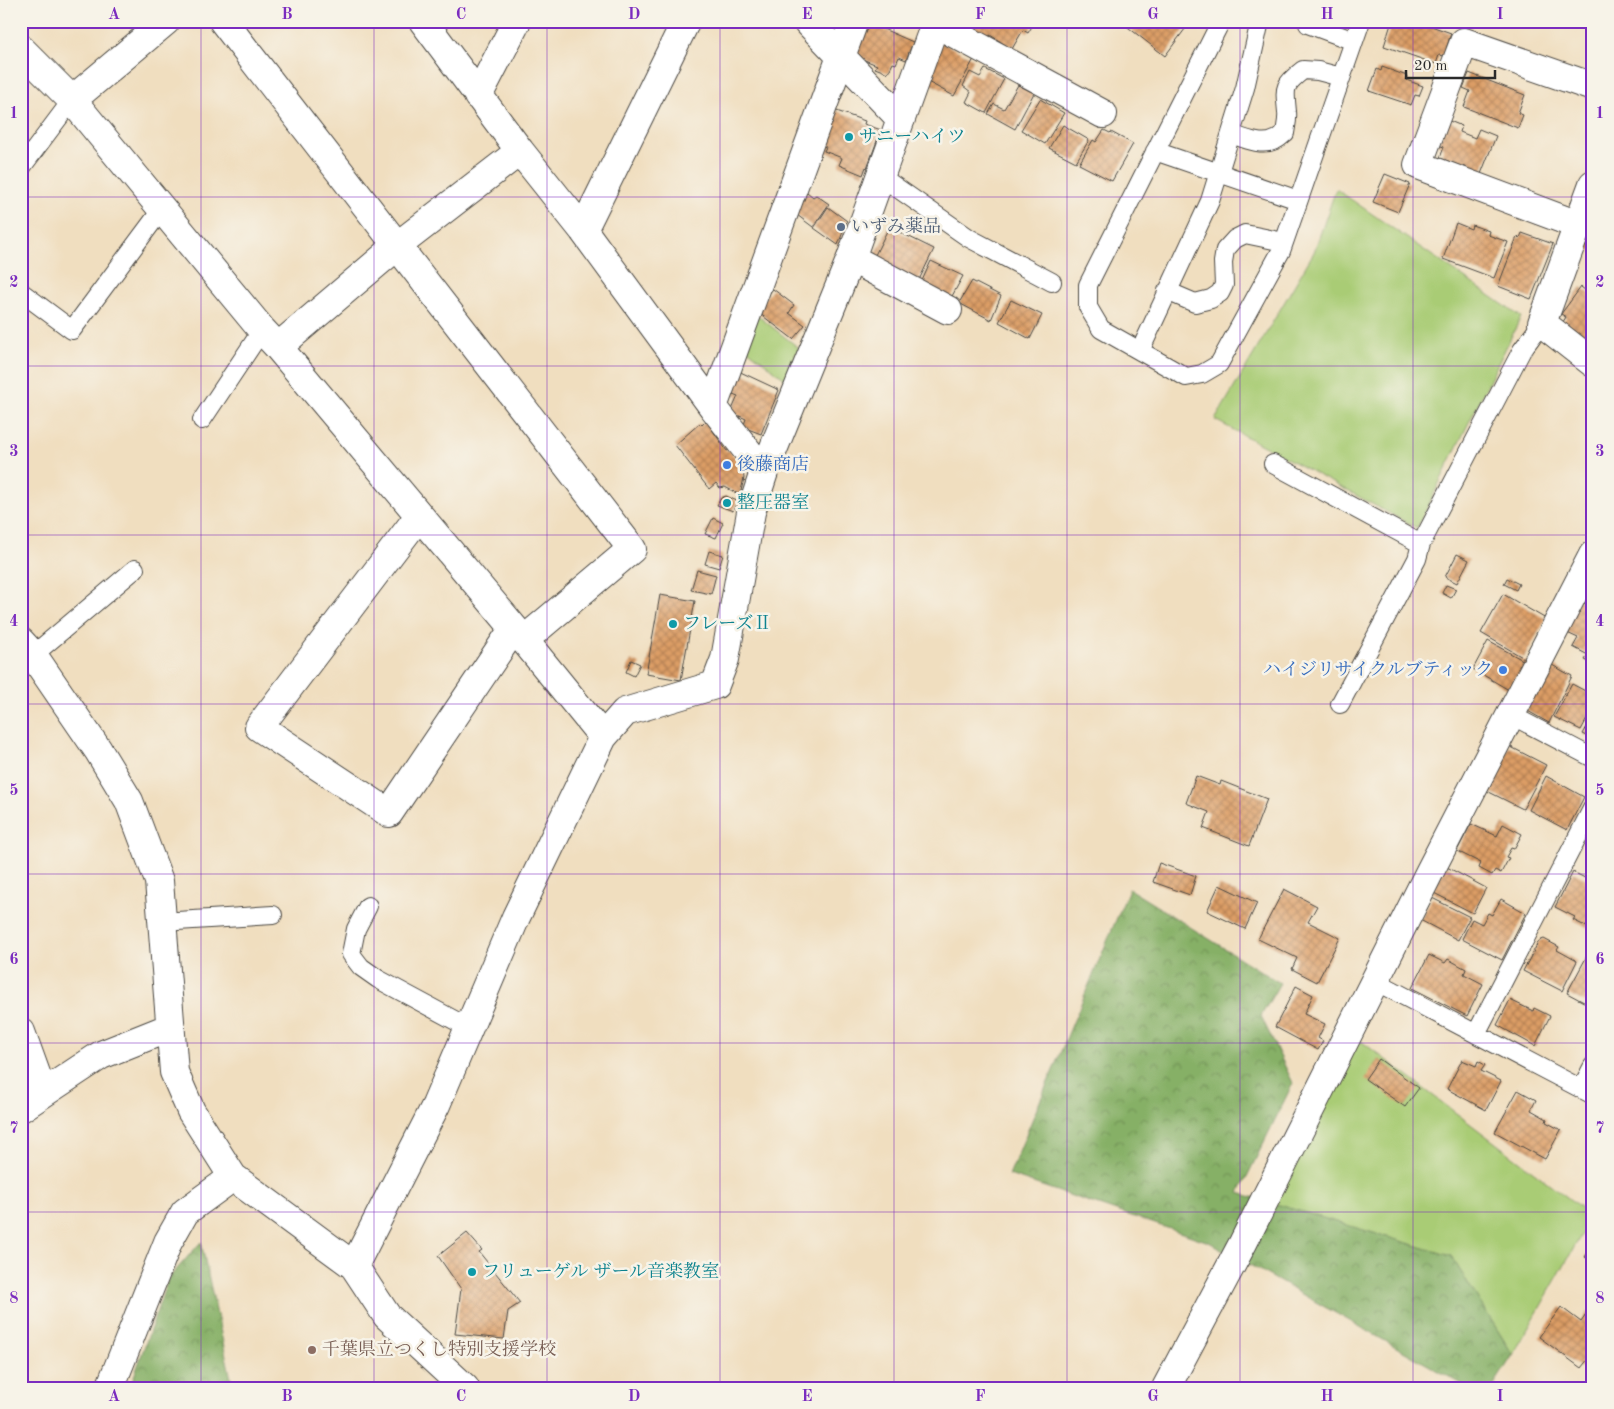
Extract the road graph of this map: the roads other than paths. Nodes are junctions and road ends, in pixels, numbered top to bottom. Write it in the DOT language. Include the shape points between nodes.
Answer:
graph roads {
  1 [pos="166,21"];
  2 [pos="223,21"];
  3 [pos="423,21"];
  4 [pos="517,21"];
  5 [pos="686,21"];
  6 [pos="807,21"];
  7 [pos="854,21"];
  8 [pos="1221,21"];
  9 [pos="1260,21"];
  10 [pos="1309,21"];
  11 [pos="1361,21"];
  12 [pos="935,22"];
  13 [pos="1354,41"];
  14 [pos="21,49"];
  15 [pos="841,57"];
  16 [pos="1341,77"];
  17 [pos="1593,87"];
  18 [pos="478,96"];
  19 [pos="72,100"];
  20 [pos="1103,114"];
  21 [pos="901,119"];
  22 [pos="1231,134"];
  23 [pos="520,152"];
  24 [pos="1155,152"];
  25 [pos="21,168"];
  26 [pos="1219,173"];
  27 [pos="880,176"];
  28 [pos="1593,184"];
  29 [pos="1298,200"];
  30 [pos="162,209"];
  31 [pos="1578,225"];
  32 [pos="583,230"];
  33 [pos="1284,242"];
  34 [pos="397,246"];
  35 [pos="851,258"];
  36 [pos="1052,282"];
  37 [pos="1167,291"];
  38 [pos="21,292"];
  39 [pos="948,310"];
  40 [pos="1542,323"];
  41 [pos="270,338"];
  42 [pos="1140,351"];
  43 [pos="1593,363"];
  44 [pos="713,407"];
  45 [pos="202,420"];
  46 [pos="1272,464"];
  47 [pos="764,472"];
  48 [pos="419,516"];
  49 [pos="1421,544"];
  50 [pos="1593,556"];
  51 [pos="135,569"];
  52 [pos="519,634"];
  53 [pos="27,649"];
  54 [pos="1340,704"];
  55 [pos="1511,715"];
  56 [pos="603,737"];
  57 [pos="1593,758"];
  58 [pos="1593,807"];
  59 [pos="368,906"];
  60 [pos="273,915"];
  61 [pos="162,922"];
  62 [pos="1375,981"];
  63 [pos="171,1027"];
  64 [pos="469,1028"];
  65 [pos="21,1032"];
  66 [pos="1476,1034"];
  67 [pos="1593,1066"];
  68 [pos="1587,1092"];
  69 [pos="32,1101"];
  70 [pos="233,1178"];
  71 [pos="354,1266"];
  72 [pos="110,1388"];
  73 [pos="465,1388"];
  74 [pos="1166,1388"];
  1 -- 19 [label="street"];
  2 -- 34 [label="street"];
  3 -- 18 [label="street"];
  4 -- 18 [label="street"];
  5 -- 32 [label="street"];
  6 -- 15 [label="street"];
  7 -- 15 [label="street"];
  8 -- 24 [label="lane"];
  9 -- 22 [label="lane"];
  10 -- 13 [label="lane" via="1308,24"];
  11 -- 13 [label="lane"];
  12 -- 20 [label="street"];
  12 -- 21 [label="street"];
  13 -- 16 [label="lane"];
  14 -- 19 [label="street"];
  15 -- 21 [label="street"];
  15 -- 44 [label="street"];
  16 -- 22 [label="lane" via="1302,70 1295,76 1284,93 1285,133 1276,140 1258,141"];
  16 -- 29 [label="lane"];
  17 -- 31 [label="street" via="1464,42 1418,165"];
  18 -- 23 [label="street"];
  19 -- 25 [label="lane"];
  19 -- 30 [label="street"];
  21 -- 27 [label="street"];
  22 -- 26 [label="lane"];
  23 -- 32 [label="street"];
  23 -- 34 [label="street"];
  24 -- 26 [label="lane"];
  24 -- 42 [label="lane" via="1088,285 1088,307 1101,329"];
  26 -- 29 [label="lane"];
  26 -- 37 [label="lane" via="1210,201"];
  27 -- 35 [label="street"];
  27 -- 36 [label="lane" via="968,238"];
  28 -- 31 [label="street"];
  29 -- 33 [label="lane"];
  30 -- 38 [label="lane" via="72,330"];
  30 -- 41 [label="street"];
  31 -- 40 [label="street"];
  32 -- 44 [label="street"];
  33 -- 37 [label="lane" via="1245,234 1234,239 1225,250 1222,262 1224,285 1220,294 1211,299 1195,303"];
  33 -- 42 [label="lane" via="1219,364 1202,374 1186,376"];
  34 -- 41 [label="street"];
  34 -- 52 [label="street" via="632,549"];
  35 -- 39 [label="street"];
  35 -- 47 [label="street"];
  37 -- 42 [label="lane"];
  40 -- 43 [label="street"];
  40 -- 49 [label="lane" via="1522,350"];
  41 -- 45 [label="lane"];
  41 -- 48 [label="street"];
  44 -- 47 [label="street"];
  46 -- 49 [label="lane"];
  47 -- 56 [label="street" via="752,512 725,659 715,685 625,712"];
  48 -- 52 [label="street"];
  48 -- 52 [label="street" via="259,727 389,813"];
  49 -- 54 [label="lane" via="1418,559"];
  50 -- 55 [label="street"];
  51 -- 53 [label="lane"];
  52 -- 56 [label="street"];
  53 -- 61 [label="street" via="98,750 128,800 159,881"];
  55 -- 57 [label="lane"];
  55 -- 62 [label="street"];
  56 -- 64 [label="street" via="516,918"];
  58 -- 66 [label="lane"];
  59 -- 64 [label="lane" via="356,929 351,954 361,968"];
  60 -- 61 [label="lane"];
  61 -- 63 [label="street"];
  62 -- 66 [label="lane"];
  62 -- 74 [label="street"];
  63 -- 69 [label="street" via="101,1055"];
  63 -- 70 [label="street" via="174,1072 191,1111"];
  64 -- 71 [label="street" via="436,1105"];
  65 -- 69 [label="street"];
  66 -- 68 [label="lane"];
  67 -- 68 [label="lane"];
  70 -- 71 [label="street"];
  70 -- 72 [label="street" via="185,1212 168,1242"];
  71 -- 73 [label="street" via="387,1316"];
}
